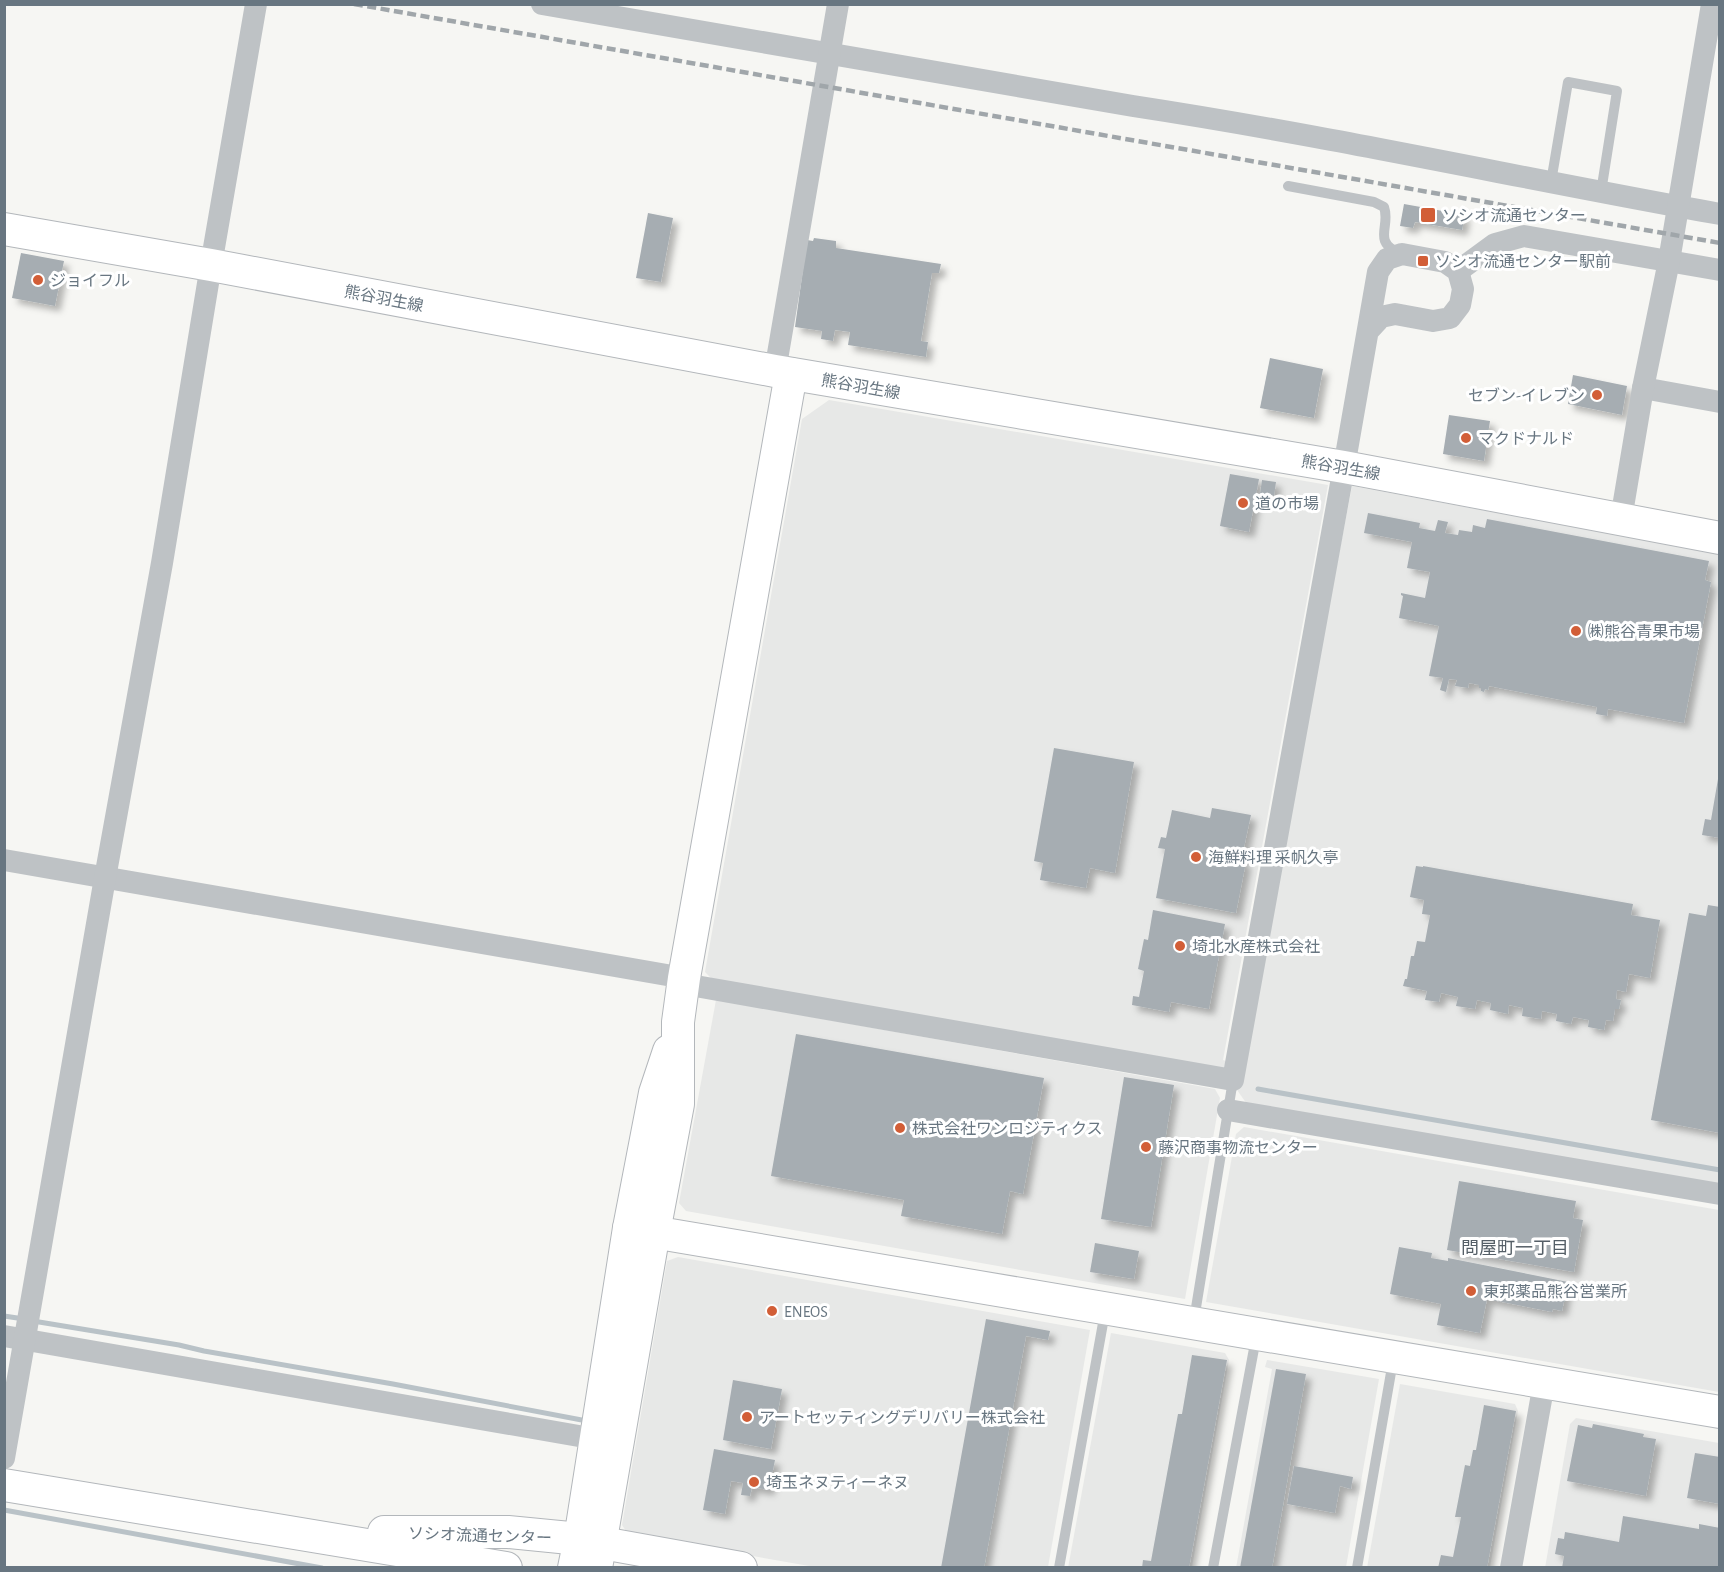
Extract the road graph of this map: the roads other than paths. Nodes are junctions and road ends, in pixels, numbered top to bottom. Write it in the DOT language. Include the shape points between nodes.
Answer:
graph roads {
  1 [pos="542,4"];
  2 [pos="838,4"];
  3 [pos="1712,4"];
  4 [pos="256,5"];
  5 [pos="829,54"];
  6 [pos="1551,182"];
  7 [pos="1288,186"];
  8 [pos="1601,192"];
  9 [pos="1679,206"];
  10 [pos="1719,214"];
  11 [pos="4,229"];
  12 [pos="1402,254"];
  13 [pos="1669,261"];
  14 [pos="211,265"];
  15 [pos="1719,270"];
  16 [pos="1458,271"];
  17 [pos="1369,330"];
  18 [pos="783,373"];
  19 [pos="1643,388"];
  20 [pos="1719,402"];
  21 [pos="1344,468"];
  22 [pos="1621,519"];
  23 [pos="1719,537"];
  24 [pos="4,860"];
  25 [pos="105,878"];
  26 [pos="684,981"];
  27 [pos="1233,1080"];
  28 [pos="1228,1110"];
  29 [pos="1719,1194"];
  30 [pos="641,1230"];
  31 [pos="1105,1309"];
  32 [pos="1193,1323"];
  33 [pos="1257,1334"];
  34 [pos="18,1336"];
  35 [pos="1394,1357"];
  36 [pos="1544,1383"];
  37 [pos="1719,1412"];
  38 [pos="596,1439"];
  39 [pos="4,1458"];
  40 [pos="4,1485"];
  41 [pos="287,1532"];
  42 [pos="588,1554"];
  43 [pos="506,1568"];
  44 [pos="741,1568"];
  45 [pos="1059,1568"];
  46 [pos="1213,1568"];
  47 [pos="1357,1568"];
  48 [pos="1511,1568"];
  1 -- 5 [label="street"];
  2 -- 5 [label="street"];
  3 -- 9 [label="street"];
  4 -- 14 [label="street"];
  5 -- 6 [label="street" via="1203,117"];
  5 -- 18 [label="street"];
  6 -- 8 [label="street"];
  6 -- 8 [label="lane" via="1568,82 1617,90"];
  7 -- 12 [label="lane" via="1384,207 1385,243"];
  8 -- 9 [label="street"];
  9 -- 10 [label="street"];
  9 -- 13 [label="street"];
  11 -- 14 [label="street, 熊谷羽生線"];
  12 -- 16 [label="street" via="1445,262"];
  12 -- 17 [label="street" via="1387,259 1378,272"];
  13 -- 15 [label="street"];
  13 -- 16 [label="street" via="1524,236 1495,244"];
  13 -- 19 [label="street"];
  14 -- 18 [label="street, 熊谷羽生線"];
  14 -- 25 [label="street"];
  16 -- 17 [label="street" via="1463,289 1460,305 1450,318 1433,321 1395,314 1381,317"];
  17 -- 21 [label="street"];
  18 -- 21 [label="street, 熊谷羽生線"];
  18 -- 26 [label="street"];
  19 -- 20 [label="street"];
  19 -- 22 [label="street"];
  21 -- 22 [label="street, 熊谷羽生線"];
  21 -- 27 [label="street"];
  22 -- 23 [label="street, 熊谷羽生線"];
  24 -- 25 [label="street"];
  25 -- 26 [label="street"];
  25 -- 34 [label="street" via="30,1307"];
  26 -- 27 [label="street"];
  26 -- 30 [label="street" via="678,1022 678,1104"];
  27 -- 28 [label="lane"];
  28 -- 29 [label="street"];
  28 -- 32 [label="lane"];
  30 -- 31 [label="street"];
  30 -- 38 [label="street"];
  30 -- 42 [label="street"];
  31 -- 32 [label="street"];
  31 -- 45 [label="lane"];
  32 -- 33 [label="street"];
  33 -- 35 [label="street"];
  33 -- 46 [label="lane"];
  34 -- 38 [label="street"];
  34 -- 39 [label="street"];
  35 -- 36 [label="street"];
  35 -- 47 [label="lane"];
  36 -- 37 [label="street"];
  36 -- 48 [label="street"];
  38 -- 42 [label="street"];
  40 -- 41 [label="street"];
  41 -- 42 [label="street, ソシオ流通センター" via="508,1532"];
  41 -- 43 [label="street"];
  42 -- 44 [label="street, ソシオ流通センター"];
}
